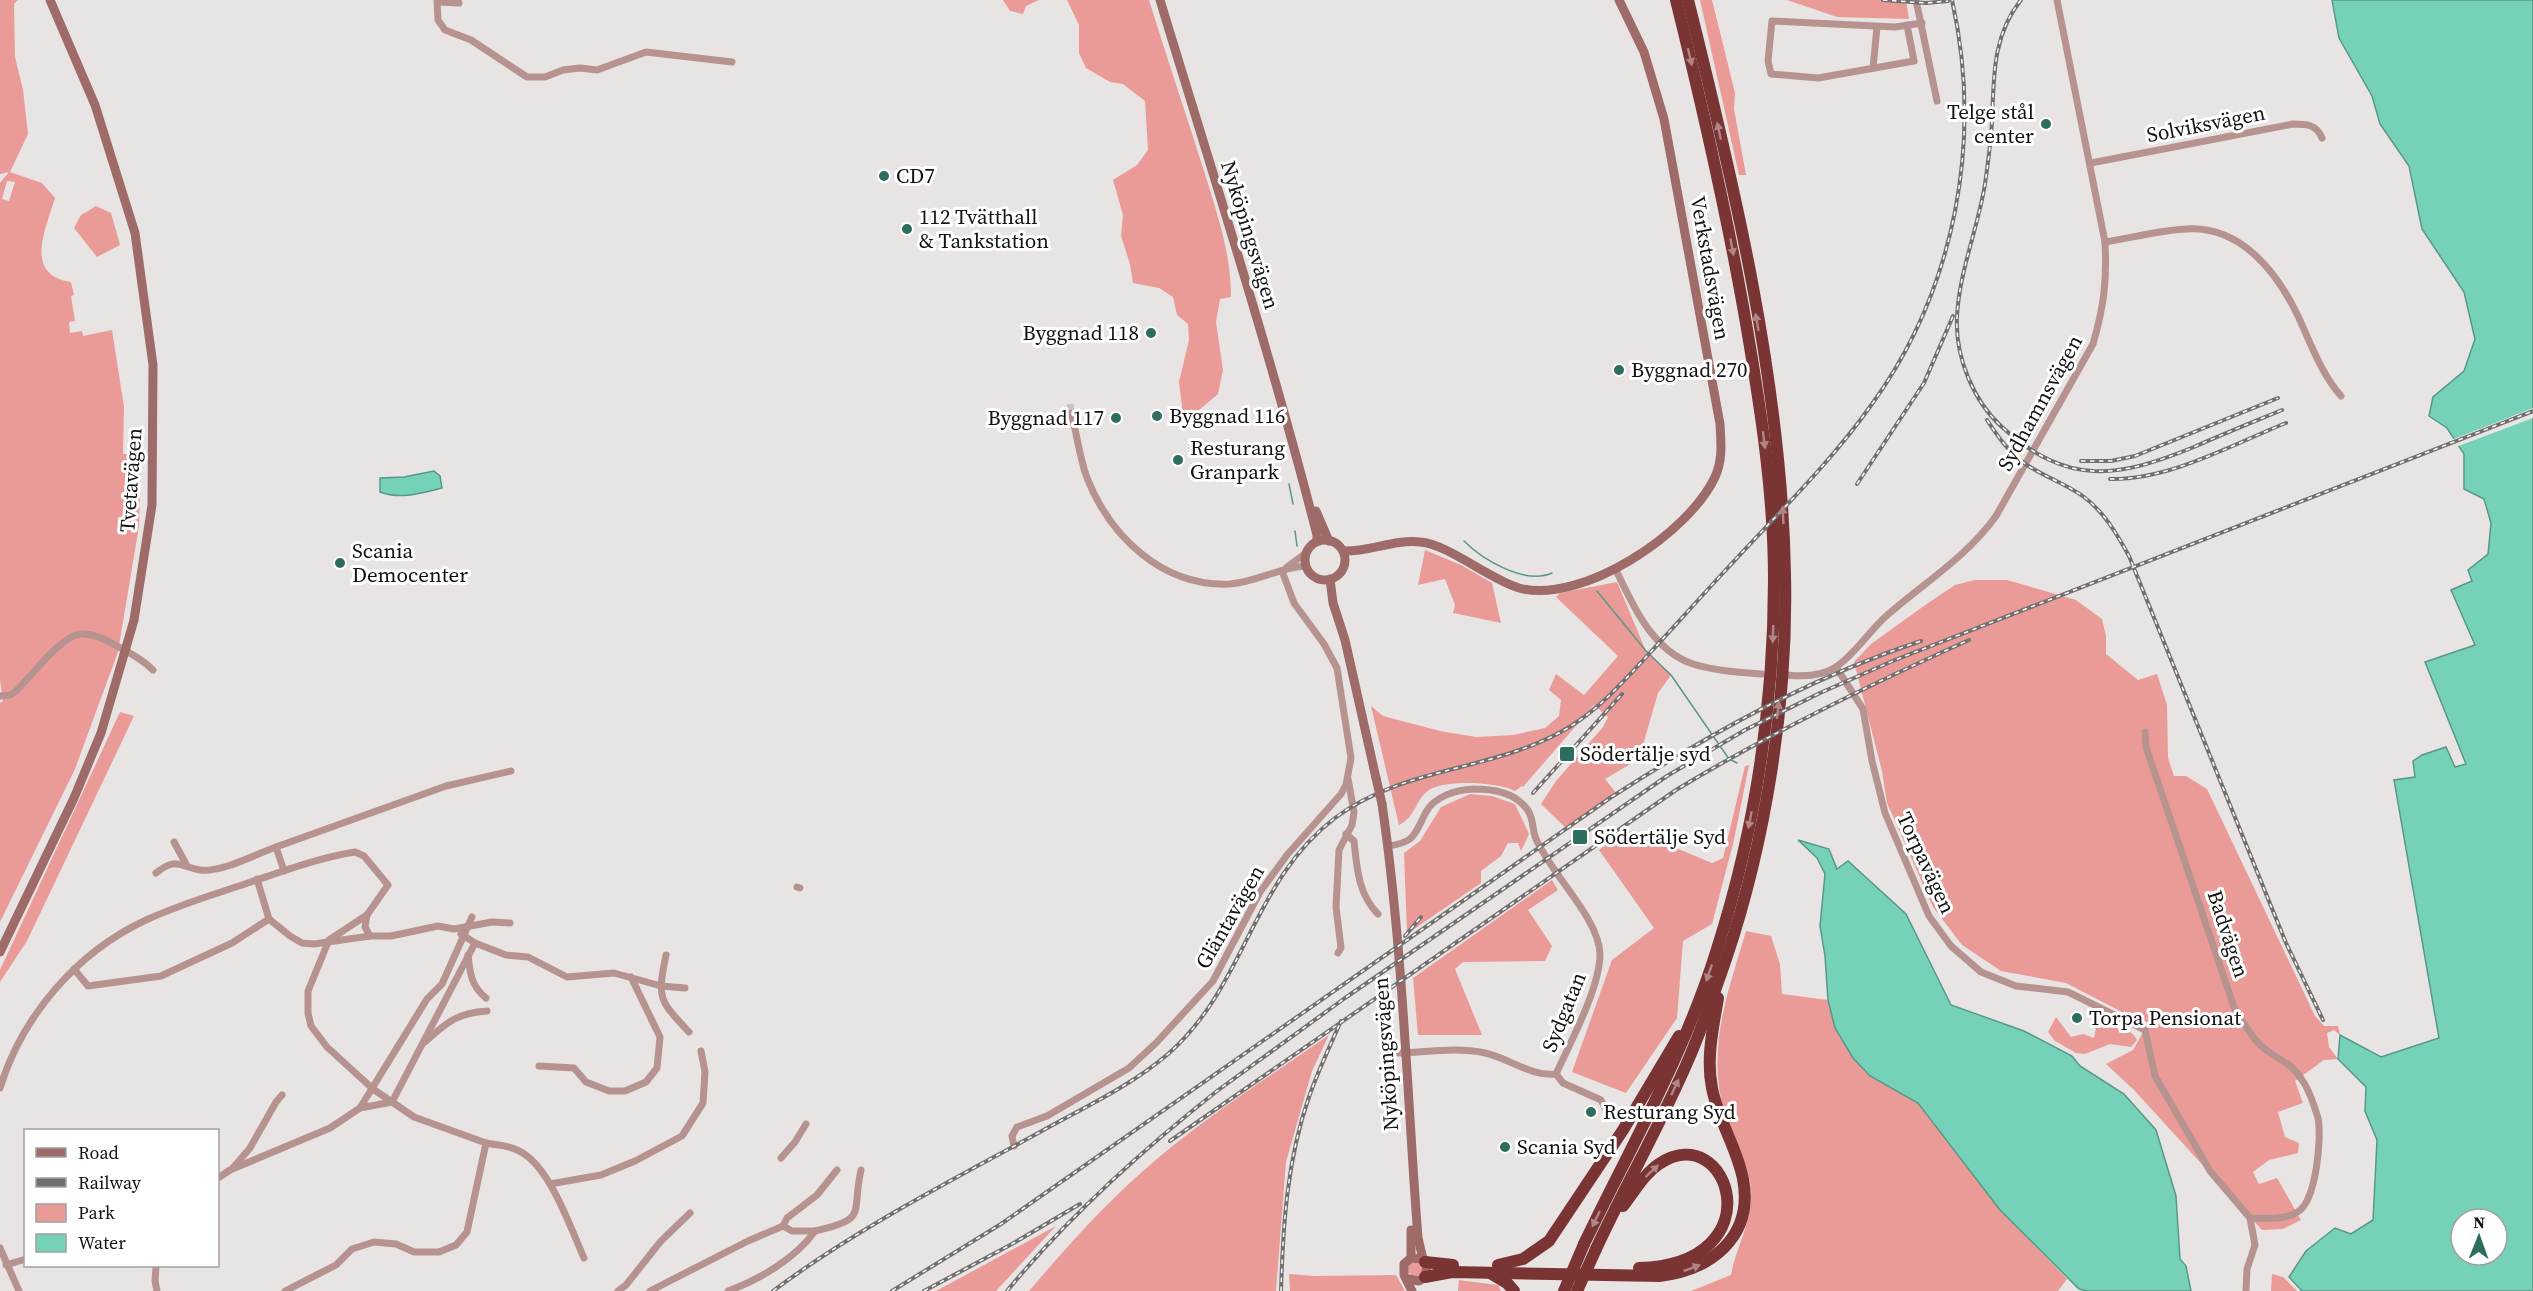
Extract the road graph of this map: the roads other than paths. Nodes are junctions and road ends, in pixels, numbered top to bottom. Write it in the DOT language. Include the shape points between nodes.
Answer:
graph roads {
  1 [pos="50,0"];
  2 [pos="1160,0"];
  3 [pos="1619,0"];
  4 [pos="1676,0"];
  5 [pos="1688,0"];
  6 [pos="1916,0"];
  7 [pos="2057,0"];
  8 [pos="438,1"];
  9 [pos="459,3"];
  10 [pos="1922,23"];
  11 [pos="1907,25"];
  12 [pos="1877,27"];
  13 [pos="732,62"];
  14 [pos="1873,68"];
  15 [pos="1937,101"];
  16 [pos="2322,138"];
  17 [pos="2091,163"];
  18 [pos="2105,242"];
  19 [pos="2341,396"];
  20 [pos="1071,413"];
  21 [pos="1303,481"];
  22 [pos="1317,541"];
  23 [pos="1329,541"];
  24 [pos="1371,548"];
  25 [pos="1343,551"];
  26 [pos="1306,553"];
  27 [pos="1345,563"];
  28 [pos="1306,566"];
  29 [pos="1616,570"];
  30 [pos="1282,571"];
  31 [pos="1318,579"];
  32 [pos="1330,579"];
  33 [pos="1333,603"];
  34 [pos="125,650"];
  35 [pos="1836,667"];
  36 [pos="153,670"];
  37 [pos="1762,674"];
  38 [pos="1787,675"];
  39 [pos="0,696"];
  40 [pos="2145,732"];
  41 [pos="511,771"];
  42 [pos="1348,779"];
  43 [pos="1346,834"];
  44 [pos="174,842"];
  45 [pos="1388,846"];
  46 [pos="276,847"];
  47 [pos="186,864"];
  48 [pos="284,871"];
  49 [pos="156,873"];
  50 [pos="257,879"];
  51 [pos="1378,914"];
  52 [pos="367,915"];
  53 [pos="472,917"];
  54 [pos="269,919"];
  55 [pos="510,923"];
  56 [pos="466,932"];
  57 [pos="370,936"];
  58 [pos="329,940"];
  59 [pos="475,943"];
  60 [pos="1,946"];
  61 [pos="1338,953"];
  62 [pos="468,955"];
  63 [pos="666,955"];
  64 [pos="1725,960"];
  65 [pos="74,969"];
  66 [pos="631,977"];
  67 [pos="661,986"];
  68 [pos="685,988"];
  69 [pos="1701,995"];
  70 [pos="486,998"];
  71 [pos="487,1011"];
  72 [pos="689,1032"];
  73 [pos="421,1046"];
  74 [pos="701,1051"];
  75 [pos="1402,1053"];
  76 [pos="539,1066"];
  77 [pos="1556,1074"];
  78 [pos="0,1088"];
  79 [pos="373,1089"];
  80 [pos="282,1095"];
  81 [pos="392,1102"];
  82 [pos="360,1108"];
  83 [pos="1607,1112"];
  84 [pos="806,1124"];
  85 [pos="486,1143"];
  86 [pos="1014,1146"];
  87 [pos="781,1158"];
  88 [pos="230,1170"];
  89 [pos="837,1170"];
  90 [pos="861,1170"];
  91 [pos="219,1177"];
  92 [pos="550,1184"];
  93 [pos="690,1213"];
  94 [pos="2250,1218"];
  95 [pos="783,1226"];
  96 [pos="816,1231"];
  97 [pos="1603,1233"];
  98 [pos="1590,1246"];
  99 [pos="0,1248"];
  100 [pos="584,1258"];
  101 [pos="1411,1258"];
  102 [pos="24,1259"];
  103 [pos="1424,1260"];
  104 [pos="6,1265"];
  105 [pos="156,1267"];
  106 [pos="1493,1269"];
  107 [pos="1423,1279"];
  108 [pos="1408,1280"];
  109 [pos="19,1291"];
  110 [pos="157,1291"];
  111 [pos="285,1291"];
  112 [pos="618,1291"];
  113 [pos="650,1291"];
  114 [pos="728,1291"];
  115 [pos="1412,1291"];
  116 [pos="1421,1291"];
  117 [pos="1514,1291"];
  118 [pos="1564,1291"];
  119 [pos="1577,1291"];
  120 [pos="2246,1291"];
  1 -- 34 [label="main road, Tvetavägen" via="95,105 124,192 135,233 150,336 154,387 152,505 134,620"];
  2 -- 21 [label="main road, Nyköpingsvägen"];
  3 -- 29 [label="main road, Verkstadsvägen" via="1644,51 1664,119 1720,424 1722,457 1714,479 1694,510"];
  4 -- 69 [label="highway, one-way" via="1725,210 1757,383 1770,490 1774,577 1771,664 1755,795 1733,898"];
  64 -- 5 [label="highway, one-way" via="1756,848 1771,768 1781,680 1785,576 1781,488 1768,382 1736,209"];
  6 -- 10 [label="street"];
  7 -- 17 [label="street, Sydhamnsvägen"];
  8 -- 9 [label="street"];
  8 -- 13 [label="street" via="438,20 444,30 471,40 526,77 545,77 579,68 597,70 646,52"];
  10 -- 11 [label="street"];
  10 -- 15 [label="street"];
  11 -- 12 [label="street"];
  11 -- 14 [label="street" via="1914,60"];
  12 -- 14 [label="street"];
  12 -- 14 [label="street" via="1772,21 1767,61 1771,74 1818,78"];
  16 -- 17 [label="street, Solviksvägen" via="2307,124 2293,124"];
  17 -- 18 [label="street, Sydhamnsvägen"];
  18 -- 19 [label="street" via="2187,229 2207,230 2251,250 2276,278 2328,381"];
  18 -- 35 [label="street, Sydhamnsvägen" via="2107,281 2093,344 1996,516 1984,533 1902,602"];
  20 -- 30 [label="street" via="1086,475 1103,512 1125,541 1148,560 1181,576 1211,584 1246,582"];
  21 -- 22 [label="main road, Nyköpingsvägen"];
  21 -- 23 [label="main road, Nyköpingsvägen"];
  22 -- 23 [label="main road"];
  22 -- 26 [label="main road"];
  23 -- 25 [label="main road"];
  24 -- 25 [label="main road, Verkstadsvägen"];
  24 -- 27 [label="main road, Verkstadsvägen"];
  24 -- 29 [label="main road, Verkstadsvägen" via="1421,542 1519,588 1541,591 1574,586"];
  25 -- 27 [label="main road"];
  26 -- 28 [label="main road"];
  26 -- 30 [label="street"];
  27 -- 32 [label="main road" via="1338,575"];
  28 -- 30 [label="street"];
  28 -- 31 [label="main road"];
  29 -- 37 [label="street" via="1646,625 1675,655 1705,667"];
  30 -- 42 [label="street, Gläntavägen" via="1294,603 1337,668 1350,747"];
  31 -- 32 [label="main road"];
  31 -- 33 [label="main road, Nyköpingsvägen"];
  32 -- 33 [label="main road, Nyköpingsvägen"];
  33 -- 45 [label="main road, Nyköpingsvägen, bridge" via="1345,640"];
  34 -- 36 [label="street"];
  34 -- 39 [label="street" via="100,637 76,635 15,692"];
  34 -- 60 [label="main road, Tvetavägen" via="88,768"];
  35 -- 38 [label="street, Sydhamnsvägen" via="1815,675"];
  35 -- 94 [label="street, Torpavägen" via="1863,709 1885,813 1929,916 1981,972 2016,986 2068,992 2145,1030 2155,1076 2210,1171"];
  40 -- 94 [label="street, Badvägen" via="2146,747 2234,1007 2261,1046 2292,1066 2303,1081 2318,1120 2312,1189 2307,1203 2286,1217"];
  41 -- 46 [label="street" via="446,786"];
  42 -- 43 [label="street" via="1354,812"];
  42 -- 86 [label="street, Gläntavägen" via="1341,794 1266,883 1218,973 1201,995 1129,1068 1047,1116 1017,1127 1012,1136"];
  43 -- 51 [label="street" via="1354,841 1361,889 1368,905"];
  43 -- 61 [label="street" via="1339,850"];
  44 -- 47 [label="street"];
  45 -- 75 [label="main road, Nyköpingsvägen"];
  45 -- 77 [label="street, Sydgatan" via="1410,839 1434,801 1456,791 1498,791 1512,796 1526,809 1536,838 1593,928 1600,952 1593,988"];
  46 -- 47 [label="street" via="215,869 199,870"];
  46 -- 48 [label="street"];
  47 -- 49 [label="street" via="164,867"];
  48 -- 50 [label="street"];
  48 -- 52 [label="street" via="355,852 364,856 388,885"];
  50 -- 54 [label="street"];
  50 -- 65 [label="street" via="146,920 102,946"];
  52 -- 57 [label="street" via="365,927"];
  52 -- 58 [label="street"];
  53 -- 56 [label="street"];
  54 -- 58 [label="street" via="302,943"];
  54 -- 65 [label="street" via="232,943 161,976 88,986"];
  55 -- 56 [label="street" via="492,922"];
  56 -- 57 [label="street" via="438,926 391,936"];
  56 -- 59 [label="street"];
  56 -- 79 [label="street" via="442,984 427,999"];
  57 -- 58 [label="street"];
  58 -- 79 [label="street" via="308,991 311,1026 327,1047"];
  59 -- 62 [label="street"];
  59 -- 66 [label="street" via="506,955 528,957 567,976 614,973"];
  62 -- 70 [label="street" via="472,982"];
  62 -- 73 [label="street"];
  63 -- 67 [label="street"];
  97 -- 64 [label="highway, one-way" via="1690,1056"];
  106 -- 64 [label="highway, one-way" via="1674,1274 1699,1267 1727,1245 1738,1225 1744,1191 1711,1081 1710,1038"];
  65 -- 78 [label="street" via="18,1041"];
  66 -- 67 [label="street"];
  66 -- 76 [label="street" via="660,1037 657,1068 646,1082 625,1091 609,1091 586,1082 574,1068"];
  67 -- 68 [label="street"];
  67 -- 72 [label="street" via="661,1000"];
  69 -- 98 [label="highway, one-way" via="1679,1053"];
  69 -- 106 [label="highway" via="1623,1130 1549,1240 1523,1258"];
  71 -- 73 [label="street" via="455,1017"];
  73 -- 81 [label="street"];
  74 -- 92 [label="street" via="705,1072 703,1103 682,1136 601,1175"];
  75 -- 77 [label="street, Sydgatan" via="1484,1053 1544,1076"];
  75 -- 101 [label="main road, Nyköpingsvägen"];
  75 -- 103 [label="main road, Nyköpingsvägen" via="1418,1238"];
  77 -- 83 [label="street" via="1563,1083 1601,1100"];
  79 -- 81 [label="street"];
  79 -- 82 [label="street"];
  80 -- 88 [label="street" via="250,1148"];
  81 -- 82 [label="street"];
  81 -- 85 [label="street" via="414,1117"];
  82 -- 88 [label="street" via="330,1128"];
  84 -- 87 [label="street"];
  85 -- 92 [label="street" via="517,1149 536,1162"];
  85 -- 111 [label="street" via="467,1232 456,1245 439,1252 414,1252 396,1244 374,1242 352,1249 336,1265"];
  88 -- 91 [label="street"];
  89 -- 95 [label="street"];
  90 -- 96 [label="street" via="855,1214 842,1225"];
  92 -- 100 [label="street"];
  93 -- 112 [label="street"];
  94 -- 120 [label="street" via="2255,1245 2247,1269"];
  95 -- 96 [label="street" via="792,1231"];
  95 -- 113 [label="street"];
  96 -- 114 [label="street" via="805,1245 777,1265"];
  97 -- 98 [label="highway"];
  97 -- 106 [label="highway, one-way" via="1644,1178 1668,1159 1686,1156 1706,1161 1721,1175 1728,1204 1720,1230 1698,1253 1676,1263 1635,1268"];
  98 -- 118 [label="highway, bridge"];
  98 -- 119 [label="highway, bridge"];
  99 -- 104 [label="street"];
  101 -- 103 [label="main road"];
  101 -- 108 [label="main road" via="1403,1268"];
  102 -- 104 [label="street"];
  103 -- 106 [label="highway" via="1438,1265"];
  103 -- 107 [label="main road" via="1428,1270"];
  104 -- 109 [label="street"];
  105 -- 110 [label="street"];
  106 -- 107 [label="highway"];
  106 -- 117 [label="highway"];
  107 -- 108 [label="main road"];
  107 -- 116 [label="main road"];
  108 -- 115 [label="main road"];
}
